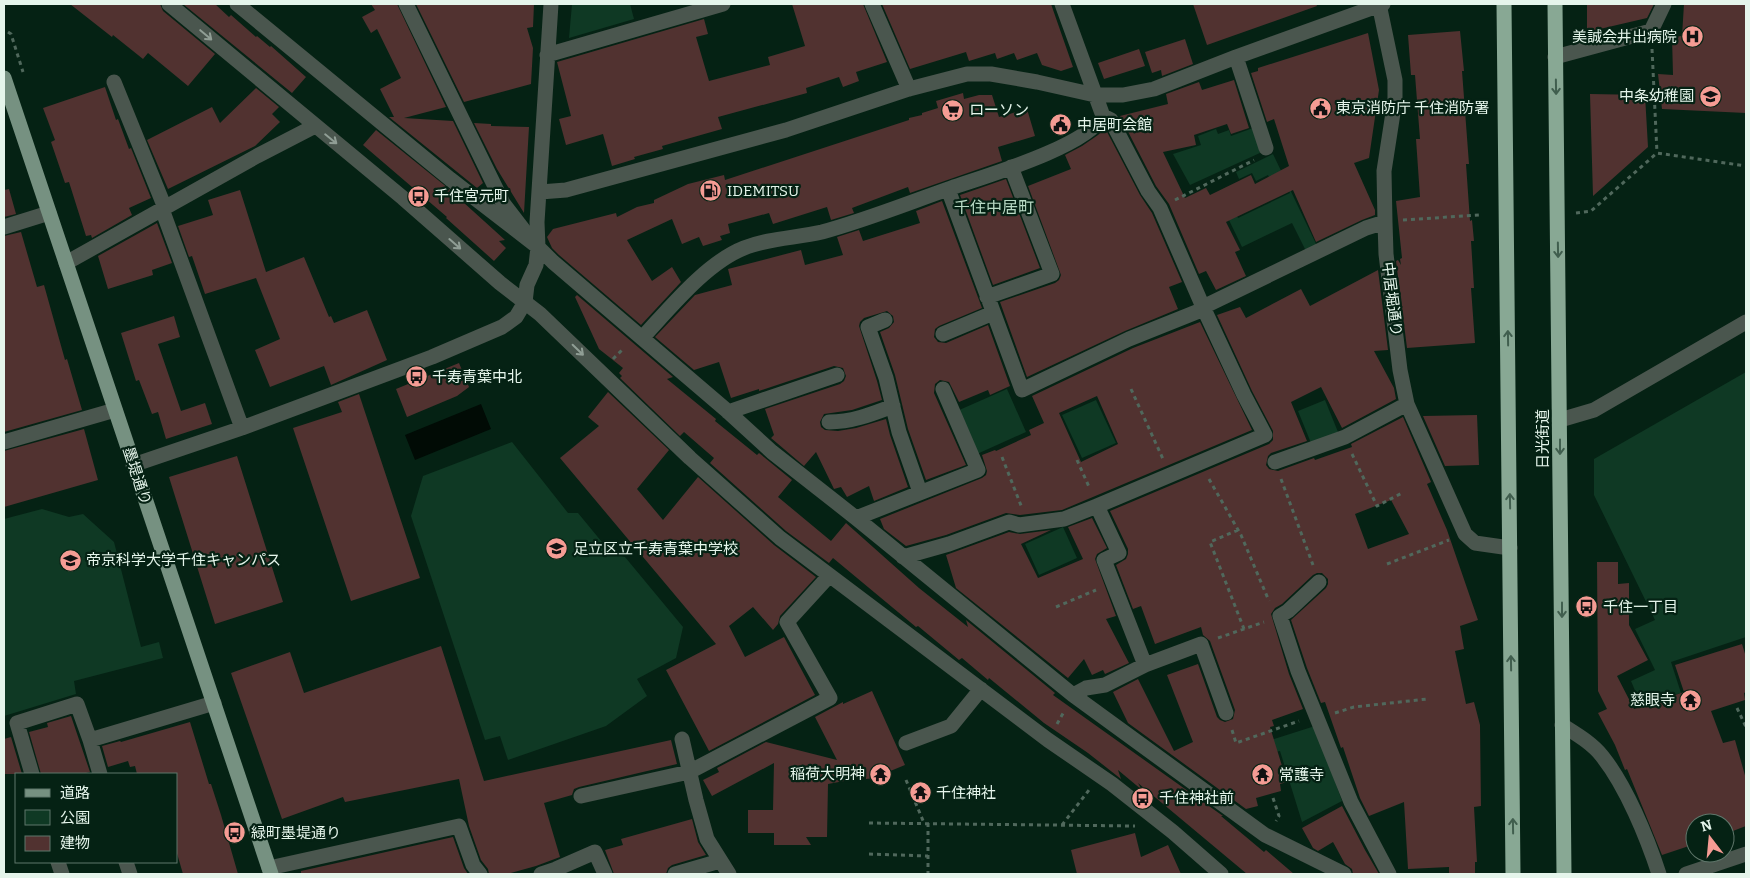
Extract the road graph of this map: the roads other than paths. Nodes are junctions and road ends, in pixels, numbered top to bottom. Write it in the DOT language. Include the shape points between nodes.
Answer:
graph roads {
  1 [pos="169,4"];
  2 [pos="236,4"];
  3 [pos="406,4"];
  4 [pos="551,4"];
  5 [pos="724,4"];
  6 [pos="872,4"];
  7 [pos="1062,4"];
  8 [pos="1380,4"];
  9 [pos="1504,4"];
  10 [pos="1555,4"];
  11 [pos="1664,4"];
  12 [pos="548,55"];
  13 [pos="1236,56"];
  14 [pos="1555,57"];
  15 [pos="4,78"];
  16 [pos="114,82"];
  17 [pos="909,89"];
  18 [pos="1095,94"];
  19 [pos="1102,116"];
  20 [pos="315,126"];
  21 [pos="1266,148"];
  22 [pos="1011,167"];
  23 [pos="948,189"];
  24 [pos="540,192"];
  25 [pos="163,209"];
  26 [pos="49,213"];
  27 [pos="1385,222"];
  28 [pos="4,227"];
  29 [pos="538,247"];
  30 [pos="66,263"];
  31 [pos="987,297"];
  32 [pos="525,302"];
  33 [pos="1203,308"];
  34 [pos="993,313"];
  35 [pos="885,320"];
  36 [pos="1746,322"];
  37 [pos="942,334"];
  38 [pos="640,336"];
  39 [pos="837,374"];
  40 [pos="943,389"];
  41 [pos="1407,404"];
  42 [pos="894,406"];
  43 [pos="115,410"];
  44 [pos="728,412"];
  45 [pos="1560,420"];
  46 [pos="828,422"];
  47 [pos="242,428"];
  48 [pos="4,442"];
  49 [pos="1275,462"];
  50 [pos="133,465"];
  51 [pos="920,492"];
  52 [pos="1097,506"];
  53 [pos="856,518"];
  54 [pos="1510,548"];
  55 [pos="903,557"];
  56 [pos="829,576"];
  57 [pos="1319,582"];
  58 [pos="1145,665"];
  59 [pos="981,689"];
  60 [pos="1073,695"];
  61 [pos="214,703"];
  62 [pos="1226,713"];
  63 [pos="10,725"];
  64 [pos="1562,725"];
  65 [pos="682,739"];
  66 [pos="90,740"];
  67 [pos="906,743"];
  68 [pos="689,772"];
  69 [pos="32,773"];
  70 [pos="100,773"];
  71 [pos="581,796"];
  72 [pos="1746,854"];
  73 [pos="720,861"];
  74 [pos="270,871"];
  75 [pos="480,874"];
  76 [pos="541,874"];
  77 [pos="605,874"];
  78 [pos="675,874"];
  79 [pos="729,874"];
  80 [pos="1221,874"];
  81 [pos="1344,874"];
  82 [pos="1389,874"];
  83 [pos="1513,874"];
  84 [pos="1564,874"];
  85 [pos="1659,874"];
  86 [pos="1686,874"];
  1 -- 20 [label="street, one-way"];
  2 -- 29 [label="street" via="442,173"];
  3 -- 29 [label="street" via="504,203"];
  4 -- 12 [label="street"];
  5 -- 12 [label="street"];
  6 -- 17 [label="street"];
  7 -- 18 [label="street"];
  8 -- 13 [label="street"];
  8 -- 27 [label="street, 中居堀通り" via="1395,80 1384,171"];
  54 -- 9 [label="highway, one-way"];
  10 -- 14 [label="highway, 日光街道"];
  11 -- 14 [label="street" via="1651,31"];
  12 -- 24 [label="street"];
  13 -- 18 [label="street" via="1154,89 1123,95"];
  13 -- 21 [label="street"];
  14 -- 45 [label="highway, 日光街道, one-way"];
  15 -- 26 [label="main road, 墨堤通り"];
  16 -- 25 [label="street"];
  17 -- 18 [label="street" via="967,74 991,74"];
  17 -- 24 [label="street" via="786,130 566,190"];
  18 -- 19 [label="street"];
  19 -- 22 [label="street" via="1098,124 1073,140"];
  19 -- 33 [label="street" via="1111,120 1160,208"];
  20 -- 25 [label="street"];
  20 -- 32 [label="street, one-way"];
  22 -- 23 [label="street"];
  22 -- 31 [label="street" via="1052,274"];
  23 -- 31 [label="street"];
  23 -- 38 [label="street" via="875,216 744,248 727,256"];
  24 -- 29 [label="street"];
  25 -- 30 [label="street"];
  25 -- 47 [label="street"];
  26 -- 28 [label="street"];
  26 -- 30 [label="main road, 墨堤通り"];
  27 -- 33 [label="street" via="1366,228"];
  27 -- 41 [label="street, 中居堀通り" via="1387,263"];
  29 -- 32 [label="street"];
  29 -- 38 [label="street"];
  30 -- 43 [label="main road, 墨堤通り"];
  31 -- 34 [label="street"];
  32 -- 47 [label="street" via="516,317 502,327 432,357"];
  32 -- 56 [label="street, one-way" via="690,458 780,538"];
  33 -- 34 [label="street" via="1022,390"];
  33 -- 52 [label="street" via="1265,435"];
  34 -- 37 [label="street"];
  35 -- 42 [label="street" via="868,327"];
  36 -- 45 [label="street" via="1594,410"];
  38 -- 44 [label="street"];
  39 -- 44 [label="street"];
  40 -- 51 [label="street" via="978,470"];
  41 -- 49 [label="street" via="1345,437"];
  41 -- 54 [label="street, 中居堀通り" via="1466,534 1475,543"];
  42 -- 46 [label="street" via="861,418"];
  42 -- 51 [label="street" via="899,432"];
  43 -- 48 [label="street"];
  43 -- 50 [label="main road, 墨堤通り"];
  44 -- 53 [label="street" via="772,452"];
  45 -- 64 [label="highway, 日光街道, one-way"];
  47 -- 50 [label="street"];
  50 -- 61 [label="main road, 墨堤通り"];
  51 -- 53 [label="street"];
  52 -- 55 [label="street" via="1064,520 1029,524 1009,522"];
  52 -- 58 [label="street" via="1119,553 1104,560"];
  53 -- 55 [label="street"];
  83 -- 54 [label="highway, one-way"];
  55 -- 60 [label="street"];
  56 -- 59 [label="street"];
  56 -- 68 [label="street" via="787,622 830,698"];
  57 -- 82 [label="street" via="1278,617 1351,802"];
  58 -- 60 [label="street" via="1105,685 1086,688"];
  58 -- 62 [label="street" via="1201,644"];
  59 -- 67 [label="street" via="951,726"];
  59 -- 80 [label="street" via="1100,775"];
  60 -- 81 [label="street" via="1265,835"];
  61 -- 66 [label="street"];
  61 -- 74 [label="main road, 墨堤通り"];
  63 -- 66 [label="street" via="78,704"];
  63 -- 69 [label="street"];
  64 -- 84 [label="highway, 日光街道"];
  64 -- 85 [label="street" via="1602,754 1626,793"];
  65 -- 68 [label="street"];
  66 -- 70 [label="street"];
  68 -- 71 [label="street"];
  68 -- 73 [label="street" via="707,838"];
  72 -- 86 [label="street"];
  73 -- 78 [label="street"];
  73 -- 79 [label="street"];
  74 -- 75 [label="street" via="459,826 473,865"];
  76 -- 77 [label="street" via="595,852"];
}
